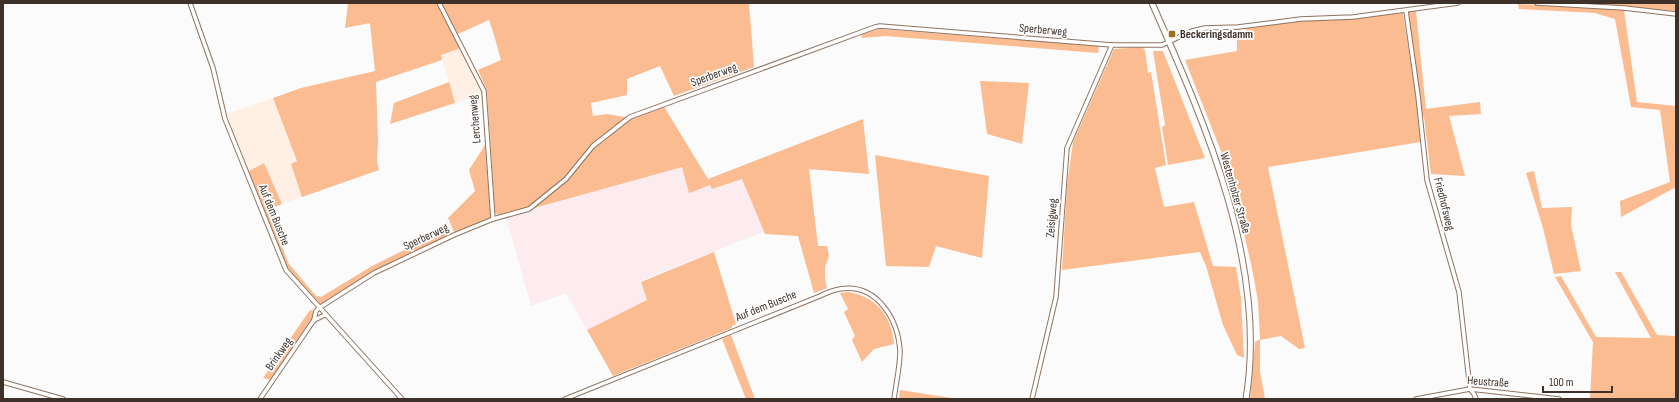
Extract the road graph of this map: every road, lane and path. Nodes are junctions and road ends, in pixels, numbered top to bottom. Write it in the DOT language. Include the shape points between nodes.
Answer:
graph roads {
  1 [pos="190,3"];
  2 [pos="439,3"];
  3 [pos="1152,3"];
  4 [pos="1458,3"];
  5 [pos="1537,3"];
  6 [pos="1406,11"];
  7 [pos="1676,14"];
  8 [pos="1168,41"];
  9 [pos="1112,46"];
  10 [pos="493,219"];
  11 [pos="319,308"];
  12 [pos="325,315"];
  13 [pos="314,320"];
  14 [pos="3,382"];
  15 [pos="1470,389"];
  16 [pos="63,399"];
  17 [pos="260,399"];
  18 [pos="402,399"];
  19 [pos="565,399"];
  20 [pos="894,399"];
  21 [pos="1032,399"];
  22 [pos="1246,399"];
  23 [pos="1416,399"];
  24 [pos="1476,399"];
  25 [pos="1559,399"];
  1 -- 11 [label="street, Auf dem Busche" via="213,68 225,119 286,270"];
  2 -- 10 [label="street, Lerchenweg" via="484,91"];
  3 -- 8 [label="main road, Westenholzer Straße"];
  4 -- 6 [label="street"];
  5 -- 7 [label="street"];
  6 -- 8 [label="street" via="1205,28"];
  6 -- 15 [label="street, Friedhofsweg" via="1427,180 1459,292"];
  8 -- 9 [label="street, Sperberweg" via="1162,45"];
  8 -- 22 [label="main road, Westenholzer Straße" via="1208,139 1229,203 1241,254 1251,341"];
  9 -- 10 [label="street, Sperberweg" via="875,27 630,116 594,146 566,179 529,209"];
  9 -- 21 [label="street, Zeisigweg" via="1067,148 1056,297"];
  10 -- 11 [label="street, Sperberweg" via="374,273"];
  11 -- 12 [label="street, Auf dem Busche"];
  11 -- 13 [label="street, Brinkweg"];
  12 -- 13 [label="street"];
  12 -- 18 [label="street, Auf dem Busche"];
  13 -- 17 [label="street, Brinkweg"];
  14 -- 16 [label="street"];
  15 -- 23 [label="street, Heustraße"];
  15 -- 24 [label="street, Friedhofsweg"];
  15 -- 25 [label="street, Heustraße"];
  19 -- 20 [label="street, Auf dem Busche" via="820,296 839,289 853,288 873,295 883,304 897,332 900,350"];
}
